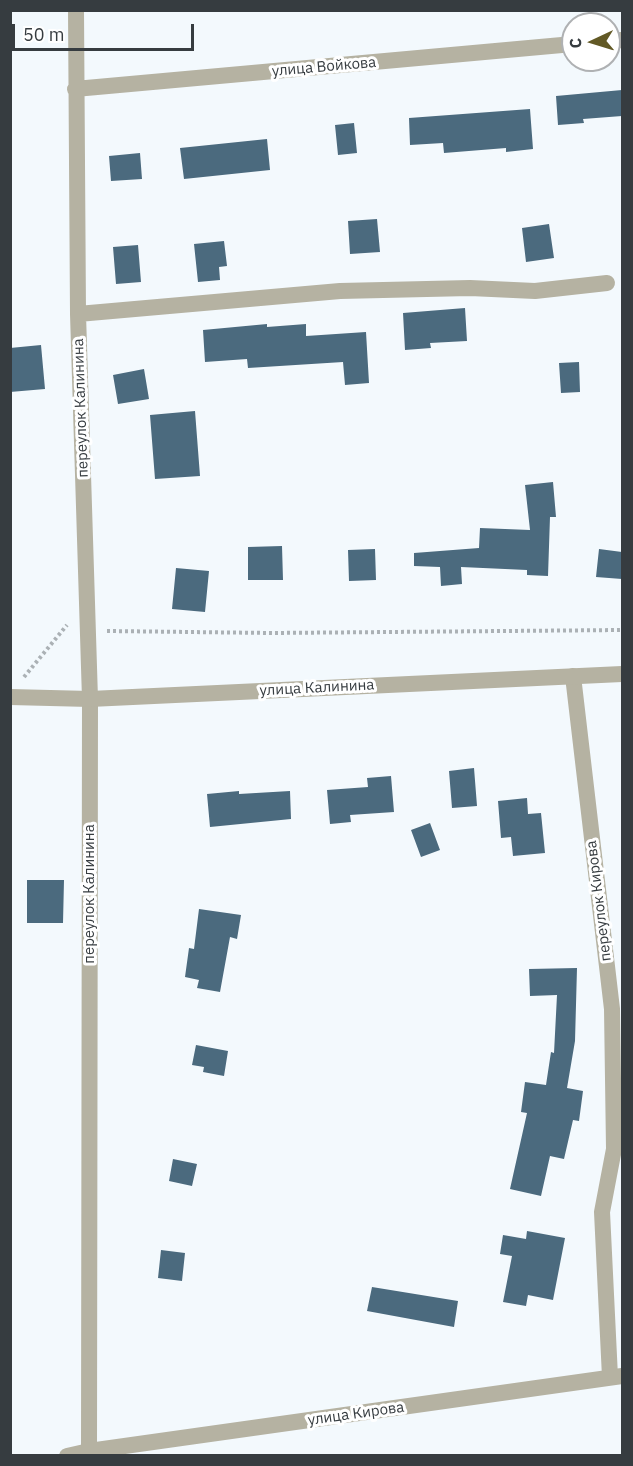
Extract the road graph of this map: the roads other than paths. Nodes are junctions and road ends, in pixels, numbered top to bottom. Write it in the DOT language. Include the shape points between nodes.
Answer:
graph roads {
  1 [pos="76,10"];
  2 [pos="561,45"];
  3 [pos="75,89"];
  4 [pos="607,283"];
  5 [pos="78,314"];
  6 [pos="622,674"];
  7 [pos="573,676"];
  8 [pos="10,697"];
  9 [pos="90,699"];
  10 [pos="616,1376"];
  11 [pos="89,1451"];
  12 [pos="67,1455"];
  1 -- 3 [label="street, переулок Калинина"];
  2 -- 3 [label="street, улица Войкова"];
  3 -- 5 [label="street, переулок Калинина"];
  4 -- 5 [label="street" via="535,291 340,291"];
  5 -- 9 [label="street, переулок Калинина"];
  6 -- 7 [label="street, улица Калинина"];
  7 -- 9 [label="street, улица Калинина"];
  7 -- 10 [label="street, переулок Кирова" via="612,1009 614,1149 602,1212"];
  8 -- 9 [label="street, улица Калинина"];
  9 -- 11 [label="street, переулок Калинина"];
  10 -- 11 [label="street, улица Кирова"];
  11 -- 12 [label="street"];
}
